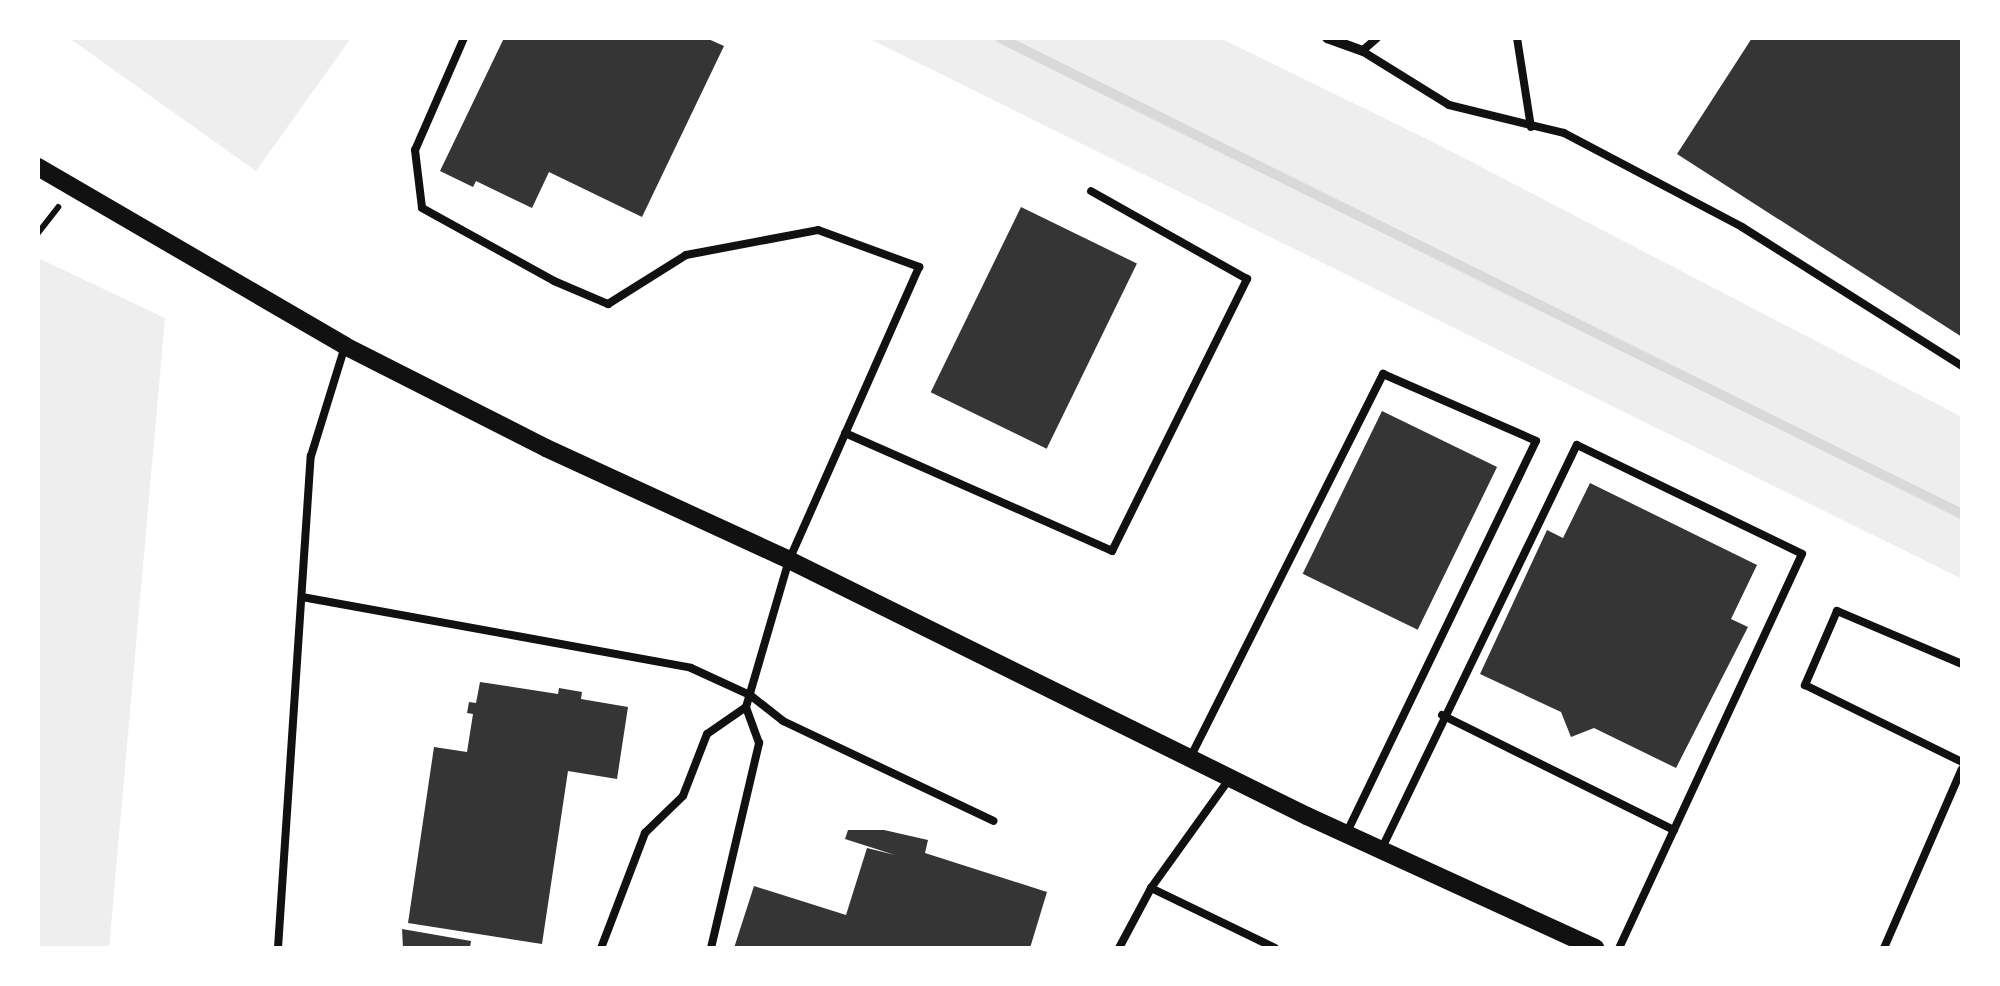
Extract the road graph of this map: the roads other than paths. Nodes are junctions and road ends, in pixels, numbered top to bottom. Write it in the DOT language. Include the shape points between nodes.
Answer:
graph roads {
  1 [pos="464,38"];
  2 [pos="1326,38"];
  3 [pos="1376,38"];
  4 [pos="1516,38"];
  5 [pos="1362,51"];
  6 [pos="1531,126"];
  7 [pos="38,167"];
  8 [pos="1091,191"];
  9 [pos="345,346"];
  10 [pos="1962,366"];
  11 [pos="846,433"];
  12 [pos="789,560"];
  13 [pos="302,597"];
  14 [pos="1962,664"];
  15 [pos="750,695"];
  16 [pos="746,707"];
  17 [pos="1442,715"];
  18 [pos="1189,760"];
  19 [pos="1962,765"];
  20 [pos="1230,778"];
  21 [pos="994,821"];
  22 [pos="1674,830"];
  23 [pos="1346,834"];
  24 [pos="1380,850"];
  25 [pos="1151,888"];
  26 [pos="278,948"];
  27 [pos="602,948"];
  28 [pos="711,948"];
  29 [pos="1118,948"];
  30 [pos="1275,948"];
  31 [pos="1595,948"];
  32 [pos="1619,948"];
  33 [pos="1884,948"];
  1 -- 11 [label="lane" via="414,150 422,208 554,281 608,304 686,255 818,230 920,266"];
  2 -- 5 [label="street"];
  3 -- 5 [label="lane"];
  4 -- 6 [label="lane"];
  5 -- 6 [label="lane" via="1449,105"];
  6 -- 10 [label="lane" via="1564,132 1742,228"];
  7 -- 9 [label="street"];
  8 -- 11 [label="lane" via="1248,279 1112,551"];
  9 -- 12 [label="street"];
  9 -- 13 [label="lane" via="311,456"];
  11 -- 12 [label="lane"];
  12 -- 15 [label="lane"];
  12 -- 18 [label="street"];
  13 -- 15 [label="lane" via="691,668"];
  13 -- 26 [label="lane"];
  14 -- 19 [label="lane" via="1837,611 1805,685"];
  15 -- 16 [label="lane"];
  15 -- 21 [label="lane" via="784,721"];
  16 -- 27 [label="lane" via="708,734 683,796 645,833"];
  16 -- 28 [label="lane" via="759,742"];
  17 -- 22 [label="lane"];
  17 -- 22 [label="lane" via="1577,445 1802,554"];
  17 -- 24 [label="lane"];
  18 -- 20 [label="street"];
  18 -- 23 [label="lane" via="1383,374 1536,441"];
  19 -- 33 [label="lane"];
  20 -- 23 [label="street"];
  20 -- 25 [label="lane"];
  22 -- 32 [label="lane"];
  23 -- 24 [label="street"];
  24 -- 31 [label="street"];
  25 -- 29 [label="lane"];
  25 -- 30 [label="lane"];
}
